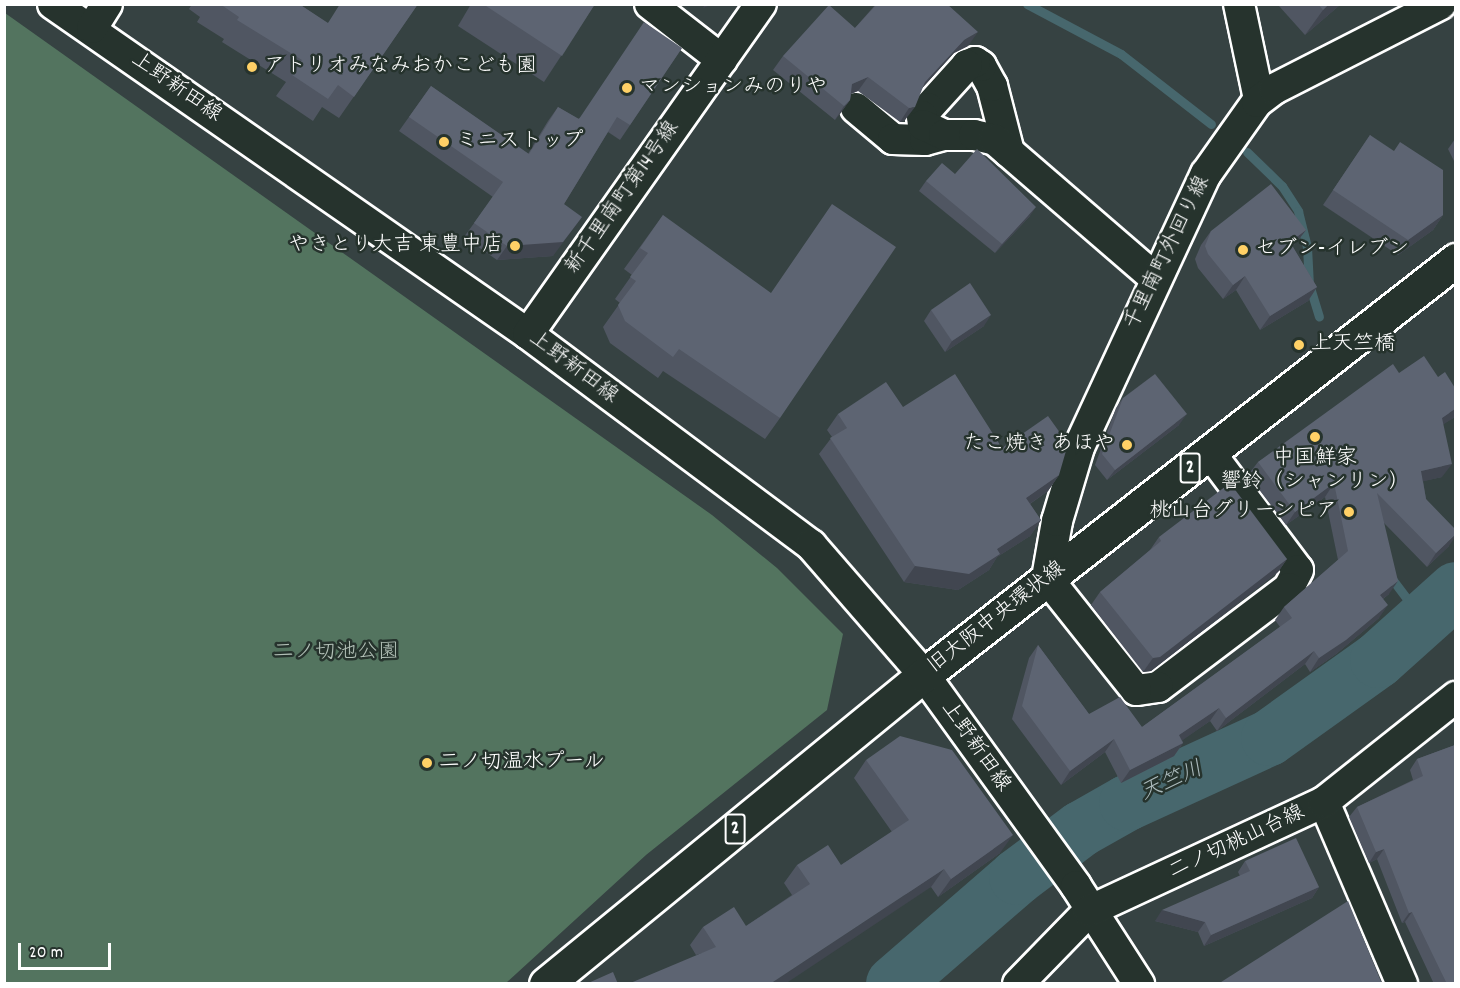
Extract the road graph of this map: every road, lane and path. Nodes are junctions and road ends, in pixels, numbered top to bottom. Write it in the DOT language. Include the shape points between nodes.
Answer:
graph roads {
  1 [pos="53,4"];
  2 [pos="650,4"];
  3 [pos="761,4"];
  4 [pos="1239,4"];
  5 [pos="1441,4"];
  6 [pos="100,16"];
  7 [pos="722,60"];
  8 [pos="1259,99"];
  9 [pos="856,108"];
  10 [pos="944,135"];
  11 [pos="1009,152"];
  12 [pos="1455,260"];
  13 [pos="1155,278"];
  14 [pos="528,334"];
  15 [pos="1210,453"];
  16 [pos="1047,578"];
  17 [pos="924,675"];
  18 [pos="1455,697"];
  19 [pos="1324,802"];
  20 [pos="1083,899"];
  21 [pos="546,984"];
  22 [pos="1018,984"];
  23 [pos="1139,984"];
  24 [pos="1402,984"];
  1 -- 6 [label="street, 上野新田線"];
  2 -- 7 [label="street"];
  3 -- 7 [label="street, 新千里南町第14号線"];
  4 -- 8 [label="street"];
  5 -- 8 [label="street, 千里南町外回り線"];
  6 -- 14 [label="street, 上野新田線"];
  7 -- 14 [label="street, 新千里南町第14号線"];
  8 -- 13 [label="street, 千里南町外回り線" via="1206,174"];
  9 -- 10 [label="street" via="893,139 925,140"];
  10 -- 11 [label="street" via="985,136"];
  10 -- 11 [label="street" via="923,124 922,116 960,70 975,62 992,86"];
  11 -- 13 [label="street"];
  12 -- 15 [label="main road, 旧大阪中央環状線 / 2"];
  13 -- 16 [label="street, 千里南町外回り線" via="1079,447 1057,521"];
  14 -- 17 [label="street, 上野新田線" via="811,545"];
  15 -- 16 [label="main road, 旧大阪中央環状線 / 2"];
  15 -- 16 [label="street" via="1298,570 1289,588 1158,687 1136,690"];
  16 -- 17 [label="main road, 旧大阪中央環状線 / 2"];
  17 -- 20 [label="street, 上野新田線"];
  17 -- 21 [label="main road, 旧大阪中央環状線 / 2"];
  18 -- 19 [label="street, 二ノ切桃山台線"];
  19 -- 20 [label="street, 二ノ切桃山台線"];
  19 -- 24 [label="street"];
  20 -- 22 [label="street, 二ノ切桃山台線"];
  20 -- 23 [label="street"];
}
